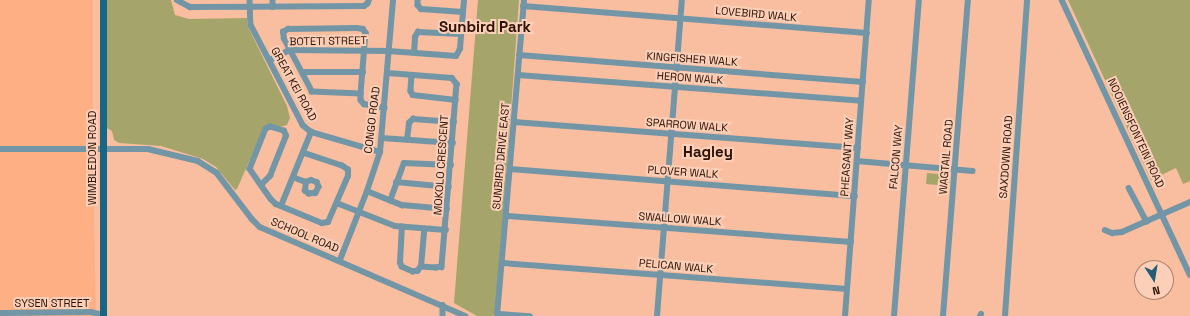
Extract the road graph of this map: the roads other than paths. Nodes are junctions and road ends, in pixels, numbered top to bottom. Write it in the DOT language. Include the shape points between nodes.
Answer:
graph roads {
  1 [pos="103,0"];
  2 [pos="178,0"];
  3 [pos="250,0"];
  4 [pos="273,0"];
  5 [pos="369,0"];
  6 [pos="393,0"];
  7 [pos="418,0"];
  8 [pos="464,0"];
  9 [pos="682,0"];
  10 [pos="869,0"];
  11 [pos="919,0"];
  12 [pos="968,0"];
  13 [pos="1027,0"];
  14 [pos="1062,0"];
  15 [pos="523,3"];
  16 [pos="250,7"];
  17 [pos="273,7"];
  18 [pos="463,12"];
  19 [pos="680,18"];
  20 [pos="867,33"];
  21 [pos="461,34"];
  22 [pos="290,50"];
  23 [pos="365,50"];
  24 [pos="389,50"];
  25 [pos="414,53"];
  26 [pos="519,55"];
  27 [pos="270,60"];
  28 [pos="677,68"];
  29 [pos="302,72"];
  30 [pos="363,72"];
  31 [pos="388,73"];
  32 [pos="412,75"];
  33 [pos="518,75"];
  34 [pos="863,82"];
  35 [pos="675,87"];
  36 [pos="361,94"];
  37 [pos="456,100"];
  38 [pos="861,102"];
  39 [pos="385,108"];
  40 [pos="454,122"];
  41 [pos="514,122"];
  42 [pos="311,132"];
  43 [pos="672,134"];
  44 [pos="382,138"];
  45 [pos="407,140"];
  46 [pos="452,143"];
  47 [pos="858,148"];
  48 [pos="0,149"];
  49 [pos="102,149"];
  50 [pos="380,152"];
  51 [pos="303,153"];
  52 [pos="857,161"];
  53 [pos="451,165"];
  54 [pos="906,165"];
  55 [pos="510,169"];
  56 [pos="955,169"];
  57 [pos="973,171"];
  58 [pos="293,177"];
  59 [pos="668,181"];
  60 [pos="306,182"];
  61 [pos="396,182"];
  62 [pos="261,185"];
  63 [pos="449,187"];
  64 [pos="1130,188"];
  65 [pos="367,191"];
  66 [pos="855,196"];
  67 [pos="390,201"];
  68 [pos="1190,202"];
  69 [pos="337,203"];
  70 [pos="281,206"];
  71 [pos="447,209"];
  72 [pos="359,211"];
  73 [pos="1163,215"];
  74 [pos="507,216"];
  75 [pos="1146,222"];
  76 [pos="402,227"];
  77 [pos="664,228"];
  78 [pos="424,229"];
  79 [pos="446,230"];
  80 [pos="1105,230"];
  81 [pos="851,242"];
  82 [pos="340,260"];
  83 [pos="503,263"];
  84 [pos="1188,263"];
  85 [pos="421,267"];
  86 [pos="661,274"];
  87 [pos="1190,275"];
  88 [pos="847,289"];
  89 [pos="442,305"];
  90 [pos="0,312"];
  91 [pos="103,315"];
  92 [pos="498,315"];
  93 [pos="444,316"];
  94 [pos="466,316"];
  95 [pos="530,316"];
  96 [pos="657,316"];
  97 [pos="845,316"];
  98 [pos="894,316"];
  99 [pos="943,316"];
  100 [pos="1005,316"];
  1 -- 49 [label="main road, WIMBLEDON ROAD"];
  2 -- 16 [label="street" via="190,7"];
  3 -- 16 [label="street, GREAT KEI ROAD"];
  4 -- 17 [label="street"];
  5 -- 17 [label="street" via="364,6"];
  6 -- 24 [label="street, CONGO ROAD"];
  7 -- 18 [label="street" via="421,9"];
  8 -- 18 [label="street"];
  9 -- 19 [label="street"];
  10 -- 20 [label="street, PHEASANT WAY"];
  11 -- 54 [label="street, FALCON WAY"];
  12 -- 56 [label="street, WAGTAIL ROAD"];
  13 -- 100 [label="street, SAXDOWN ROAD"];
  14 -- 73 [label="street, NOOIENSFONTEIN ROAD"];
  15 -- 19 [label="street, LOVEBIRD WALK"];
  15 -- 26 [label="street, SUNBIRD DRIVE EAST"];
  16 -- 17 [label="street"];
  16 -- 27 [label="street, GREAT KEI ROAD" via="251,25"];
  18 -- 21 [label="street"];
  19 -- 20 [label="street, LOVEBIRD WALK"];
  19 -- 28 [label="street"];
  20 -- 34 [label="street, PHEASANT WAY"];
  21 -- 25 [label="street" via="418,32 415,37"];
  21 -- 25 [label="street, BOTETI STREET" via="459,53 456,56"];
  22 -- 23 [label="street, BOTETI STREET"];
  22 -- 23 [label="street" via="283,34 288,29 357,28 366,32"];
  22 -- 27 [label="street, BOTETI STREET"];
  22 -- 29 [label="street"];
  23 -- 24 [label="street, BOTETI STREET"];
  23 -- 30 [label="street"];
  24 -- 25 [label="street, BOTETI STREET"];
  24 -- 31 [label="street, CONGO ROAD"];
  26 -- 28 [label="street, KINGFISHER WALK"];
  26 -- 33 [label="street, SUNBIRD DRIVE EAST"];
  27 -- 42 [label="street, GREAT KEI ROAD" via="303,125"];
  28 -- 34 [label="street, KINGFISHER WALK"];
  28 -- 35 [label="street"];
  29 -- 30 [label="street"];
  29 -- 36 [label="street" via="314,93"];
  30 -- 36 [label="street"];
  31 -- 32 [label="street, MOKOLO CRESCENT"];
  31 -- 39 [label="street, CONGO ROAD"];
  32 -- 37 [label="street" via="412,95"];
  32 -- 37 [label="street, MOKOLO CRESCENT" via="455,79"];
  33 -- 35 [label="street, HERON WALK"];
  33 -- 41 [label="street, SUNBIRD DRIVE EAST"];
  34 -- 38 [label="street, PHEASANT WAY"];
  35 -- 38 [label="street, HERON WALK"];
  35 -- 43 [label="street"];
  36 -- 39 [label="street" via="364,104"];
  37 -- 40 [label="street, MOKOLO CRESCENT"];
  38 -- 47 [label="street, PHEASANT WAY"];
  39 -- 44 [label="street, CONGO ROAD"];
  40 -- 45 [label="street" via="413,119 408,123"];
  40 -- 46 [label="street, MOKOLO CRESCENT"];
  41 -- 43 [label="street, SPARROW WALK"];
  41 -- 55 [label="street, SUNBIRD DRIVE EAST"];
  42 -- 50 [label="street, GREAT KEI ROAD"];
  42 -- 51 [label="street"];
  43 -- 47 [label="street, SPARROW WALK"];
  43 -- 59 [label="street"];
  44 -- 45 [label="street"];
  44 -- 50 [label="street, CONGO ROAD"];
  45 -- 46 [label="street"];
  46 -- 53 [label="street, MOKOLO CRESCENT"];
  47 -- 52 [label="street, PHEASANT WAY"];
  48 -- 49 [label="street, SCHOOL ROAD"];
  49 -- 82 [label="street, SCHOOL ROAD" via="153,149 203,163 217,173 260,227"];
  49 -- 91 [label="main road, WIMBLEDON ROAD"];
  50 -- 65 [label="street, CONGO ROAD"];
  51 -- 58 [label="street"];
  51 -- 69 [label="street" via="347,168 348,176"];
  52 -- 54 [label="street"];
  52 -- 66 [label="street, PHEASANT WAY"];
  53 -- 61 [label="street" via="404,163"];
  53 -- 63 [label="street, MOKOLO CRESCENT"];
  54 -- 56 [label="street"];
  54 -- 98 [label="street, FALCON WAY"];
  55 -- 59 [label="street, PLOVER WALK"];
  55 -- 74 [label="street, SUNBIRD DRIVE EAST"];
  56 -- 57 [label="street"];
  56 -- 99 [label="street, WAGTAIL ROAD"];
  58 -- 60 [label="street"];
  58 -- 70 [label="street"];
  59 -- 66 [label="street, PLOVER WALK"];
  59 -- 77 [label="street"];
  61 -- 63 [label="street"];
  61 -- 67 [label="street"];
  62 -- 62 [label="street" via="270,176 286,136 285,132 273,128 266,129 250,169"];
  62 -- 70 [label="street" via="274,202"];
  63 -- 71 [label="street, MOKOLO CRESCENT"];
  64 -- 75 [label="street"];
  65 -- 67 [label="street"];
  65 -- 72 [label="street, CONGO ROAD"];
  66 -- 81 [label="street, PHEASANT WAY"];
  67 -- 71 [label="street" via="402,205"];
  68 -- 73 [label="street"];
  69 -- 70 [label="street" via="327,223"];
  69 -- 72 [label="street, MOKOLO CRESCENT"];
  71 -- 79 [label="street, MOKOLO CRESCENT"];
  72 -- 76 [label="street, MOKOLO CRESCENT"];
  72 -- 82 [label="street, CONGO ROAD"];
  73 -- 75 [label="street"];
  73 -- 84 [label="street, NOOIENSFONTEIN ROAD"];
  74 -- 77 [label="street, SWALLOW WALK"];
  74 -- 83 [label="street, SUNBIRD DRIVE EAST"];
  75 -- 80 [label="street" via="1117,233 1108,233"];
  76 -- 78 [label="street, MOKOLO CRESCENT"];
  76 -- 85 [label="street" via="401,265 413,272"];
  77 -- 81 [label="street, SWALLOW WALK"];
  77 -- 86 [label="street"];
  78 -- 79 [label="street, MOKOLO CRESCENT"];
  78 -- 85 [label="street"];
  79 -- 85 [label="street" via="443,265 439,268"];
  81 -- 88 [label="street, PHEASANT WAY"];
  82 -- 89 [label="street, SCHOOL ROAD"];
  83 -- 86 [label="street, PELICAN WALK"];
  83 -- 92 [label="street, SUNBIRD DRIVE EAST"];
  84 -- 87 [label="street, NOOIENSFONTEIN ROAD"];
  86 -- 88 [label="street, PELICAN WALK"];
  86 -- 96 [label="street"];
  88 -- 97 [label="street, PHEASANT WAY"];
  89 -- 93 [label="street"];
  89 -- 94 [label="street, SCHOOL ROAD"];
  90 -- 91 [label="street, SYSEN STREET" via="90,312"];
  92 -- 95 [label="street"];
}
